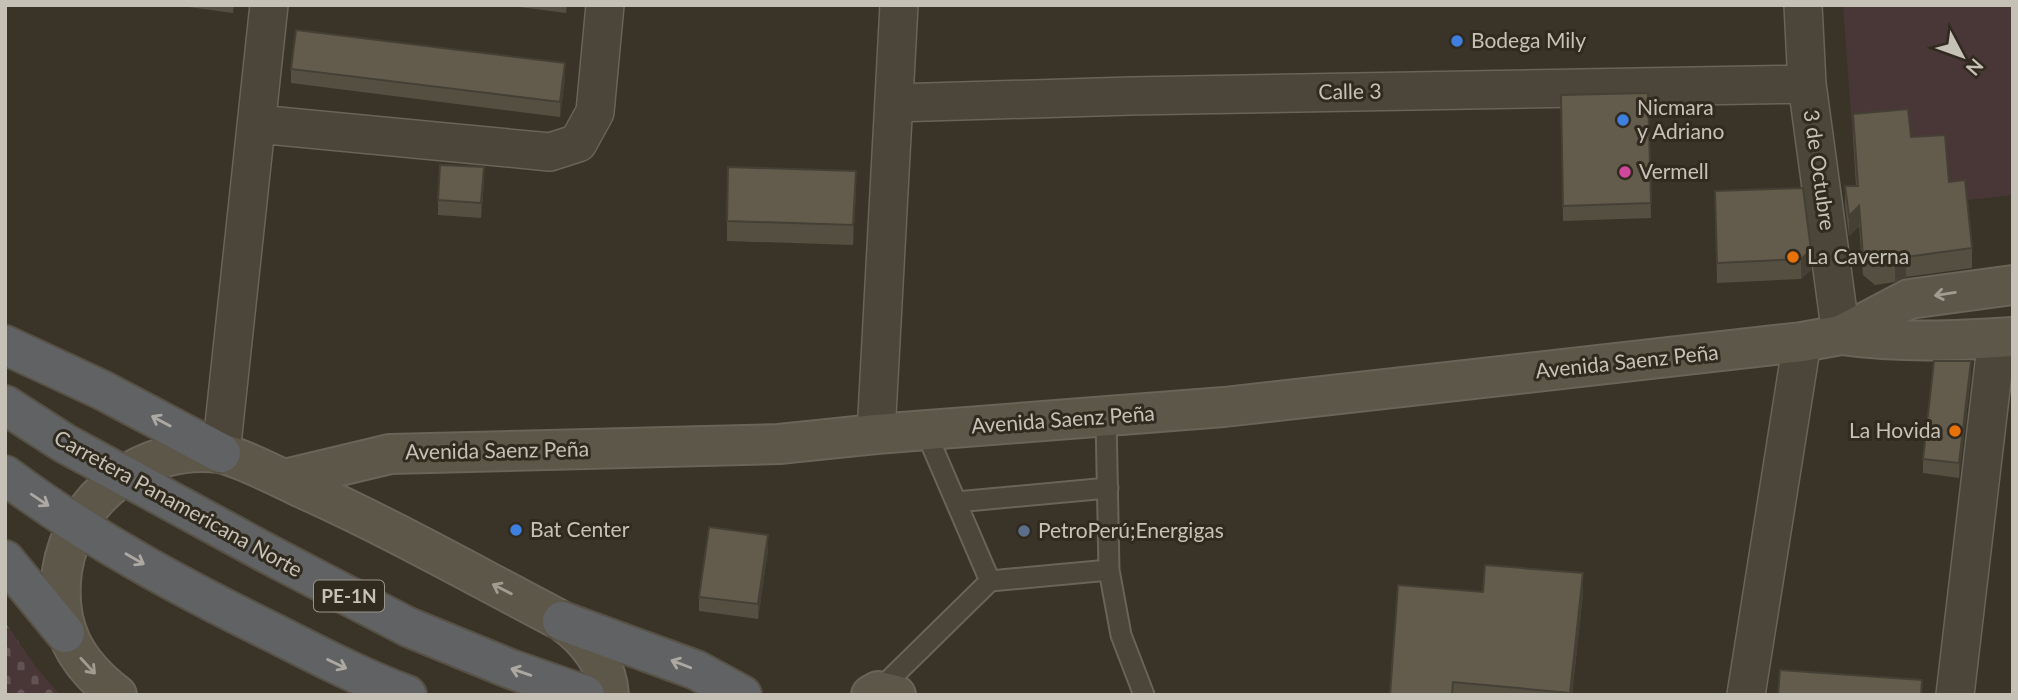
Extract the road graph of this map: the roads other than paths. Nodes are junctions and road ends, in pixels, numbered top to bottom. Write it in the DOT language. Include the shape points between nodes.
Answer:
graph roads {
  1 [pos="270,5"];
  2 [pos="605,5"];
  3 [pos="899,5"];
  4 [pos="1802,5"];
  5 [pos="1807,84"];
  6 [pos="894,103"];
  7 [pos="257,124"];
  8 [pos="2013,285"];
  9 [pos="1841,335"];
  10 [pos="2005,338"];
  11 [pos="1801,342"];
  12 [pos="5,345"];
  13 [pos="5,405"];
  14 [pos="1106,417"];
  15 [pos="925,430"];
  16 [pos="876,434"];
  17 [pos="221,453"];
  18 [pos="5,475"];
  19 [pos="123,476"];
  20 [pos="330,485"];
  21 [pos="1108,488"];
  22 [pos="956,502"];
  23 [pos="76,525"];
  24 [pos="5,560"];
  25 [pos="1109,570"];
  26 [pos="990,581"];
  27 [pos="562,621"];
  28 [pos="65,633"];
  29 [pos="881,694"];
  30 [pos="117,695"];
  31 [pos="407,695"];
  32 [pos="585,695"];
  33 [pos="609,695"];
  34 [pos="742,695"];
  35 [pos="1144,695"];
  36 [pos="1746,695"];
  37 [pos="1955,695"];
  1 -- 7 [label="street"];
  2 -- 7 [label="street" via="595,112 578,143 550,152"];
  3 -- 6 [label="street"];
  4 -- 5 [label="street, 3 de Octubre"];
  5 -- 6 [label="street, Calle 3"];
  5 -- 9 [label="street, 3 de Octubre"];
  6 -- 16 [label="street"];
  7 -- 17 [label="street"];
  8 -- 9 [label="main road, Avenida Saenz Peña, one-way" via="1909,299"];
  9 -- 10 [label="main road, Avenida Saenz Peña" via="1930,342"];
  9 -- 11 [label="main road, Avenida Saenz Peña"];
  10 -- 37 [label="street"];
  11 -- 14 [label="main road, Avenida Saenz Peña"];
  11 -- 36 [label="street"];
  17 -- 12 [label="highway, one-way"];
  13 -- 19 [label="highway, Carretera Panamericana Norte / PE-1N"];
  14 -- 15 [label="main road, Avenida Saenz Peña"];
  14 -- 21 [label="lane"];
  15 -- 16 [label="main road, Avenida Saenz Peña"];
  15 -- 22 [label="lane"];
  16 -- 20 [label="main road, Avenida Saenz Peña" via="779,444 390,454"];
  17 -- 19 [label="main road" via="187,453 154,460"];
  17 -- 20 [label="main road, Avenida Saenz Peña" via="285,479"];
  18 -- 23 [label="highway, one-way"];
  19 -- 23 [label="main road"];
  32 -- 19 [label="highway, Carretera Panamericana Norte / PE-1N, one-way" via="408,627"];
  27 -- 20 [label="main road, one-way"];
  21 -- 22 [label="lane"];
  21 -- 25 [label="lane"];
  22 -- 26 [label="lane"];
  23 -- 28 [label="main road" via="59,594"];
  23 -- 31 [label="highway, one-way" via="201,598"];
  24 -- 28 [label="highway"];
  25 -- 26 [label="lane"];
  25 -- 35 [label="lane" via="1121,635"];
  26 -- 29 [label="lane"];
  27 -- 33 [label="main road" via="597,655"];
  34 -- 27 [label="highway, one-way" via="696,670"];
  28 -- 30 [label="main road, one-way" via="82,660"];
}
